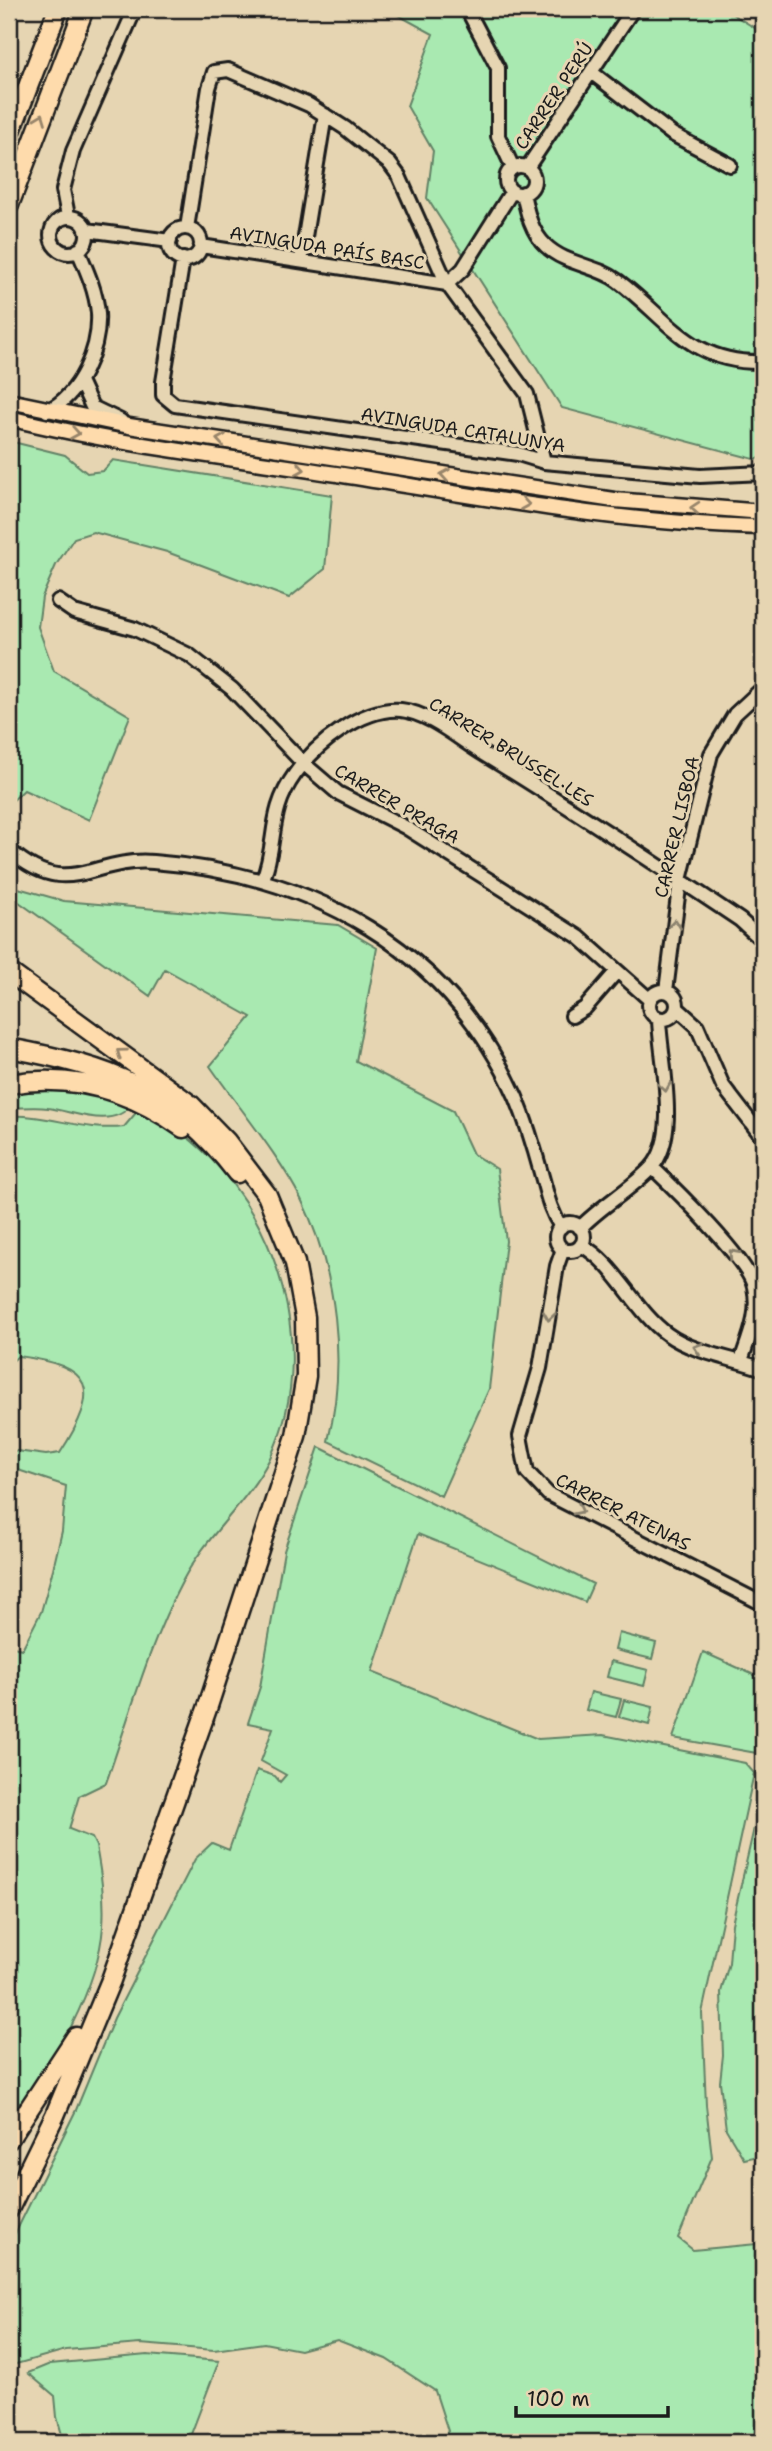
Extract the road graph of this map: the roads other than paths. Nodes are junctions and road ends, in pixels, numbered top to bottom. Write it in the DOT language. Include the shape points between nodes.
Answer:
graph roads {
  1 [pos="58,9"];
  2 [pos="84,9"];
  3 [pos="135,9"];
  4 [pos="467,9"];
  5 [pos="633,9"];
  6 [pos="592,72"];
  7 [pos="325,115"];
  8 [pos="9,136"];
  9 [pos="730,165"];
  10 [pos="513,167"];
  11 [pos="527,168"];
  12 [pos="518,192"];
  13 [pos="9,205"];
  14 [pos="68,216"];
  15 [pos="187,228"];
  16 [pos="87,230"];
  17 [pos="170,242"];
  18 [pos="201,246"];
  19 [pos="78,250"];
  20 [pos="183,259"];
  21 [pos="300,261"];
  22 [pos="447,284"];
  23 [pos="763,362"];
  24 [pos="80,381"];
  25 [pos="9,401"];
  26 [pos="47,411"];
  27 [pos="9,418"];
  28 [pos="134,427"];
  29 [pos="544,462"];
  30 [pos="763,473"];
  31 [pos="763,512"];
  32 [pos="763,527"];
  33 [pos="58,601"];
  34 [pos="763,688"];
  35 [pos="303,763"];
  36 [pos="9,850"];
  37 [pos="263,879"];
  38 [pos="680,880"];
  39 [pos="763,941"];
  40 [pos="617,971"];
  41 [pos="9,972"];
  42 [pos="666,991"];
  43 [pos="650,1000"];
  44 [pos="677,1008"];
  45 [pos="572,1016"];
  46 [pos="659,1019"];
  47 [pos="9,1042"];
  48 [pos="9,1048"];
  49 [pos="9,1084"];
  50 [pos="211,1128"];
  51 [pos="763,1138"];
  52 [pos="218,1152"];
  53 [pos="652,1167"];
  54 [pos="561,1227"];
  55 [pos="580,1228"];
  56 [pos="581,1245"];
  57 [pos="563,1250"];
  58 [pos="741,1361"];
  59 [pos="763,1369"];
  60 [pos="763,1604"];
  61 [pos="76,2037"];
  62 [pos="9,2139"];
  63 [pos="9,2185"];
  64 [pos="9,2210"];
  1 -- 8 [label="highway"];
  13 -- 2 [label="highway, one-way"];
  3 -- 14 [label="street" via="73,151 64,190"];
  4 -- 10 [label="street" via="498,68 498,136"];
  5 -- 6 [label="street, CARRER PERÚ"];
  6 -- 9 [label="street" via="672,134"];
  6 -- 11 [label="street, CARRER PERÚ"];
  7 -- 15 [label="street" via="281,92 219,69 211,78"];
  7 -- 21 [label="street"];
  7 -- 22 [label="street" via="395,170"];
  10 -- 11 [label="street"];
  10 -- 12 [label="street" via="506,181"];
  11 -- 12 [label="street" via="534,181 530,189"];
  12 -- 22 [label="street" via="463,269"];
  12 -- 23 [label="street" via="531,225 555,253 618,281 664,323 715,355 737,362"];
  14 -- 16 [label="street" via="80,220"];
  14 -- 19 [label="street" via="53,225 52,243 66,253"];
  15 -- 17 [label="street" via="178,229"];
  15 -- 18 [label="street" via="197,233"];
  16 -- 17 [label="street"];
  16 -- 19 [label="street" via="86,241"];
  17 -- 20 [label="street" via="172,252"];
  18 -- 20 [label="street" via="195,256"];
  18 -- 21 [label="street, AVINGUDA PAÍS BASC"];
  19 -- 24 [label="street" via="93,286 98,316"];
  20 -- 29 [label="street, AVINGUDA CATALUNYA" via="163,395 175,405 518,454"];
  21 -- 22 [label="street, AVINGUDA PAÍS BASC"];
  22 -- 29 [label="street" via="527,394"];
  24 -- 26 [label="street" via="70,396"];
  24 -- 28 [label="street" via="92,407"];
  25 -- 26 [label="main road"];
  26 -- 28 [label="main road"];
  27 -- 32 [label="main road, one-way" via="122,441 544,507 662,522"];
  31 -- 28 [label="main road, one-way" via="614,500"];
  29 -- 30 [label="street, AVINGUDA CATALUNYA" via="699,476"];
  33 -- 35 [label="street, CARRER PRAGA" via="74,612 135,628 189,655 232,689"];
  34 -- 38 [label="street, CARRER LISBOA" via="735,714 711,754"];
  35 -- 37 [label="street, CARRER BRUSSEL·LES" via="278,805"];
  35 -- 38 [label="street, CARRER BRUSSEL·LES" via="351,724 386,711 411,712"];
  35 -- 40 [label="street, CARRER PRAGA" via="338,793 405,827 579,937"];
  36 -- 37 [label="street" via="33,868 61,877 135,860 210,867"];
  37 -- 54 [label="street" via="322,901 376,932 401,949 450,998 492,1053 515,1097 549,1207"];
  38 -- 39 [label="street, CARRER BRUSSEL·LES"];
  42 -- 38 [label="street, CARRER LISBOA, one-way"];
  40 -- 43 [label="street, CARRER PRAGA"];
  40 -- 45 [label="street"];
  50 -- 41 [label="highway, one-way" via="201,1113"];
  42 -- 43 [label="street" via="657,992"];
  42 -- 44 [label="street" via="674,996"];
  43 -- 46 [label="street" via="650,1012"];
  44 -- 46 [label="street" via="670,1017"];
  44 -- 51 [label="street" via="697,1027 723,1086"];
  46 -- 53 [label="street, one-way" via="667,1119"];
  47 -- 50 [label="highway" via="121,1071"];
  48 -- 52 [label="highway" via="81,1064 135,1084 182,1113"];
  49 -- 52 [label="highway" via="58,1080 105,1087 167,1117"];
  50 -- 64 [label="highway" via="267,1195 295,1263 307,1343 302,1409 284,1477 137,1909 55,2115"];
  52 -- 61 [label="highway" via="251,1191 284,1262 298,1328 295,1408 283,1457"];
  53 -- 55 [label="street"];
  58 -- 53 [label="street, one-way" via="755,1313 750,1273"];
  54 -- 55 [label="street" via="572,1224"];
  54 -- 57 [label="street" via="556,1240"];
  55 -- 56 [label="street"];
  56 -- 57 [label="street" via="573,1251"];
  58 -- 56 [label="street, one-way" via="668,1335 595,1254"];
  57 -- 60 [label="street, CARRER ATENAS, one-way" via="540,1368 520,1436 527,1472 548,1494"];
  58 -- 59 [label="street"];
  61 -- 62 [label="highway"];
  61 -- 63 [label="highway"];
}
